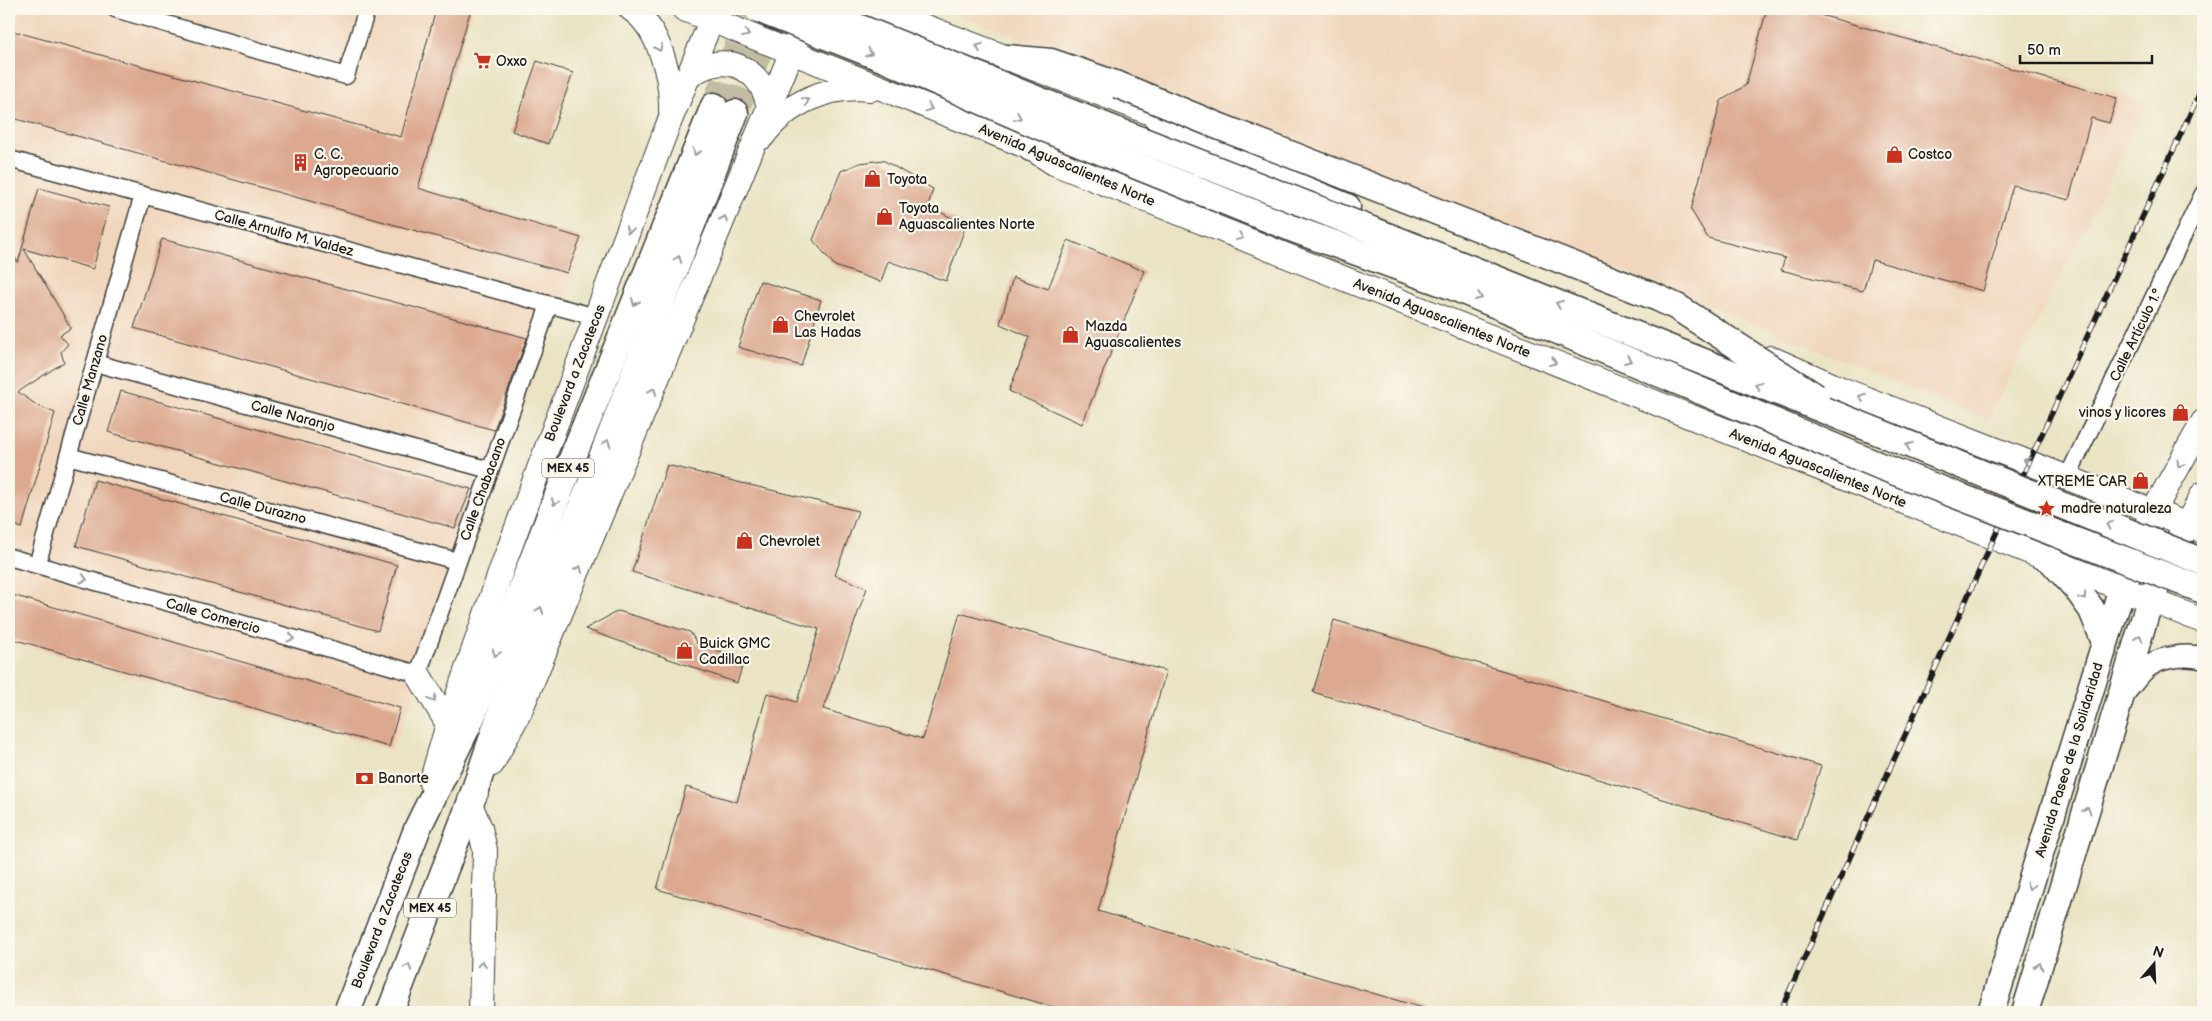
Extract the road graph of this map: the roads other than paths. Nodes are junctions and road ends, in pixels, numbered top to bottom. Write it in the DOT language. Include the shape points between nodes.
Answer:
graph roads {
  1 [pos="115,9"];
  2 [pos="367,9"];
  3 [pos="631,9"];
  4 [pos="684,9"];
  5 [pos="758,9"];
  6 [pos="811,9"];
  7 [pos="861,9"];
  8 [pos="881,9"];
  9 [pos="916,9"];
  10 [pos="714,14"];
  11 [pos="954,37"];
  12 [pos="792,52"];
  13 [pos="1007,58"];
  14 [pos="687,78"];
  15 [pos="858,79"];
  16 [pos="891,93"];
  17 [pos="769,110"];
  18 [pos="1154,114"];
  19 [pos="671,120"];
  20 [pos="1031,148"];
  21 [pos="9,158"];
  22 [pos="748,159"];
  23 [pos="2203,194"];
  24 [pos="143,195"];
  25 [pos="1455,275"];
  26 [pos="554,306"];
  27 [pos="596,317"];
  28 [pos="95,363"];
  29 [pos="1922,421"];
  30 [pos="2203,422"];
  31 [pos="1858,425"];
  32 [pos="68,456"];
  33 [pos="490,470"];
  34 [pos="2068,476"];
  35 [pos="1864,487"];
  36 [pos="2203,494"];
  37 [pos="2154,510"];
  38 [pos="2198,532"];
  39 [pos="9,557"];
  40 [pos="2051,560"];
  41 [pos="457,561"];
  42 [pos="2203,562"];
  43 [pos="37,566"];
  44 [pos="2122,588"];
  45 [pos="2203,590"];
  46 [pos="2150,600"];
  47 [pos="2197,618"];
  48 [pos="2105,642"];
  49 [pos="2203,658"];
  50 [pos="418,674"];
  51 [pos="2121,696"];
  52 [pos="448,724"];
  53 [pos="470,804"];
  54 [pos="418,827"];
  55 [pos="346,1012"];
  56 [pos="390,1012"];
  57 [pos="481,1012"];
  58 [pos="1991,1012"];
  59 [pos="2025,1012"];
  1 -- 2 [label="street" via="346,76"];
  3 -- 19 [label="main road, one-way" via="647,28 664,61"];
  4 -- 10 [label="main road, Avenida Aguascalientes Norte"];
  5 -- 25 [label="main road, Avenida Aguascalientes Norte, one-way, bridge" via="1287,226"];
  6 -- 12 [label="main road, Boulevard a Zacatecas / MEX 45"];
  6 -- 25 [label="main road, Avenida Aguascalientes Norte, bridge" via="1055,107"];
  7 -- 15 [label="main road" via="844,18 833,40 839,64 850,76"];
  8 -- 11 [label="main road"];
  9 -- 11 [label="main road" via="942,24"];
  10 -- 12 [label="main road, Avenida Aguascalientes Norte, one-way"];
  10 -- 14 [label="main road, Boulevard a Zacatecas / MEX 45"];
  13 -- 11 [label="main road, one-way"];
  12 -- 15 [label="main road, Avenida Aguascalientes Norte"];
  12 -- 17 [label="main road, Boulevard a Zacatecas / MEX 45"];
  13 -- 18 [label="main road"];
  13 -- 31 [label="main road, bridge" via="1051,62 1118,85 1658,298 1677,307"];
  14 -- 17 [label="main road" via="705,66 728,63 738,66 760,83"];
  14 -- 19 [label="main road, Boulevard a Zacatecas / MEX 45"];
  15 -- 16 [label="main road, Avenida Aguascalientes Norte"];
  16 -- 20 [label="main road, Avenida Aguascalientes Norte, one-way"];
  22 -- 16 [label="main road, one-way" via="777,120 803,101 849,88"];
  17 -- 22 [label="main road, Boulevard a Zacatecas / MEX 45"];
  18 -- 25 [label="main road, bridge" via="1174,134 1404,230"];
  29 -- 18 [label="main road, one-way" via="1592,281"];
  19 -- 27 [label="main road, Boulevard a Zacatecas / MEX 45, one-way"];
  20 -- 25 [label="main road" via="1060,152 1411,285"];
  20 -- 35 [label="main road, Avenida Aguascalientes Norte, one-way" via="1054,163"];
  21 -- 24 [label="street, Calle Arnulfo M. Valdez"];
  53 -- 22 [label="main road, Boulevard a Zacatecas / MEX 45, one-way" via="520,711"];
  23 -- 34 [label="street, Calle Artículo 1.º"];
  24 -- 26 [label="street, Calle Arnulfo M. Valdez"];
  24 -- 28 [label="street, Calle Manzano"];
  31 -- 25 [label="main road, Avenida Aguascalientes Norte, one-way, bridge"];
  25 -- 45 [label="main road, Avenida Aguascalientes Norte, one-way, bridge" via="1880,466"];
  26 -- 27 [label="street, Calle Arnulfo M. Valdez"];
  26 -- 33 [label="street, Calle Chabacano"];
  27 -- 52 [label="main road, Boulevard a Zacatecas / MEX 45" via="488,606"];
  28 -- 32 [label="street, Calle Manzano"];
  28 -- 33 [label="street, Calle Naranjo"];
  34 -- 29 [label="main road, one-way"];
  29 -- 35 [label="main road" via="1936,436 1938,450 1931,468 1914,484 1895,490"];
  30 -- 37 [label="main road, one-way"];
  42 -- 31 [label="main road, Avenida Aguascalientes Norte, one-way, bridge"];
  32 -- 41 [label="street, Calle Durazno"];
  32 -- 43 [label="street, Calle Manzano"];
  33 -- 41 [label="street, Calle Chabacano"];
  34 -- 37 [label="main road"];
  35 -- 40 [label="main road, Avenida Aguascalientes Norte"];
  36 -- 38 [label="main road"];
  37 -- 38 [label="main road"];
  37 -- 44 [label="main road, Avenida Paseo de la Solidaridad"];
  38 -- 46 [label="main road"];
  38 -- 47 [label="main road" via="2196,547 2185,561 2176,585 2178,598"];
  39 -- 43 [label="street, Calle Comercio"];
  40 -- 44 [label="main road, Avenida Aguascalientes Norte"];
  40 -- 48 [label="main road, one-way" via="2092,610"];
  41 -- 50 [label="street, Calle Chabacano"];
  43 -- 50 [label="street, Calle Comercio, one-way"];
  44 -- 46 [label="main road, Avenida Aguascalientes Norte"];
  44 -- 48 [label="main road, Avenida Paseo de la Solidaridad"];
  46 -- 47 [label="main road, Avenida Aguascalientes Norte"];
  51 -- 46 [label="main road, one-way"];
  48 -- 58 [label="main road, Avenida Paseo de la Solidaridad, one-way"];
  49 -- 51 [label="street" via="2189,655 2148,666"];
  50 -- 52 [label="main road, one-way"];
  59 -- 51 [label="main road, one-way"];
  52 -- 54 [label="main road, Boulevard a Zacatecas / MEX 45"];
  53 -- 54 [label="main road, Boulevard a Zacatecas / MEX 45, one-way" via="504,704 601,460 724,110 572,459 470,721"];
  56 -- 53 [label="main road, Boulevard a Zacatecas / MEX 45, one-way"];
  57 -- 53 [label="main road, one-way" via="486,850"];
  54 -- 55 [label="main road, Boulevard a Zacatecas / MEX 45"];
}
